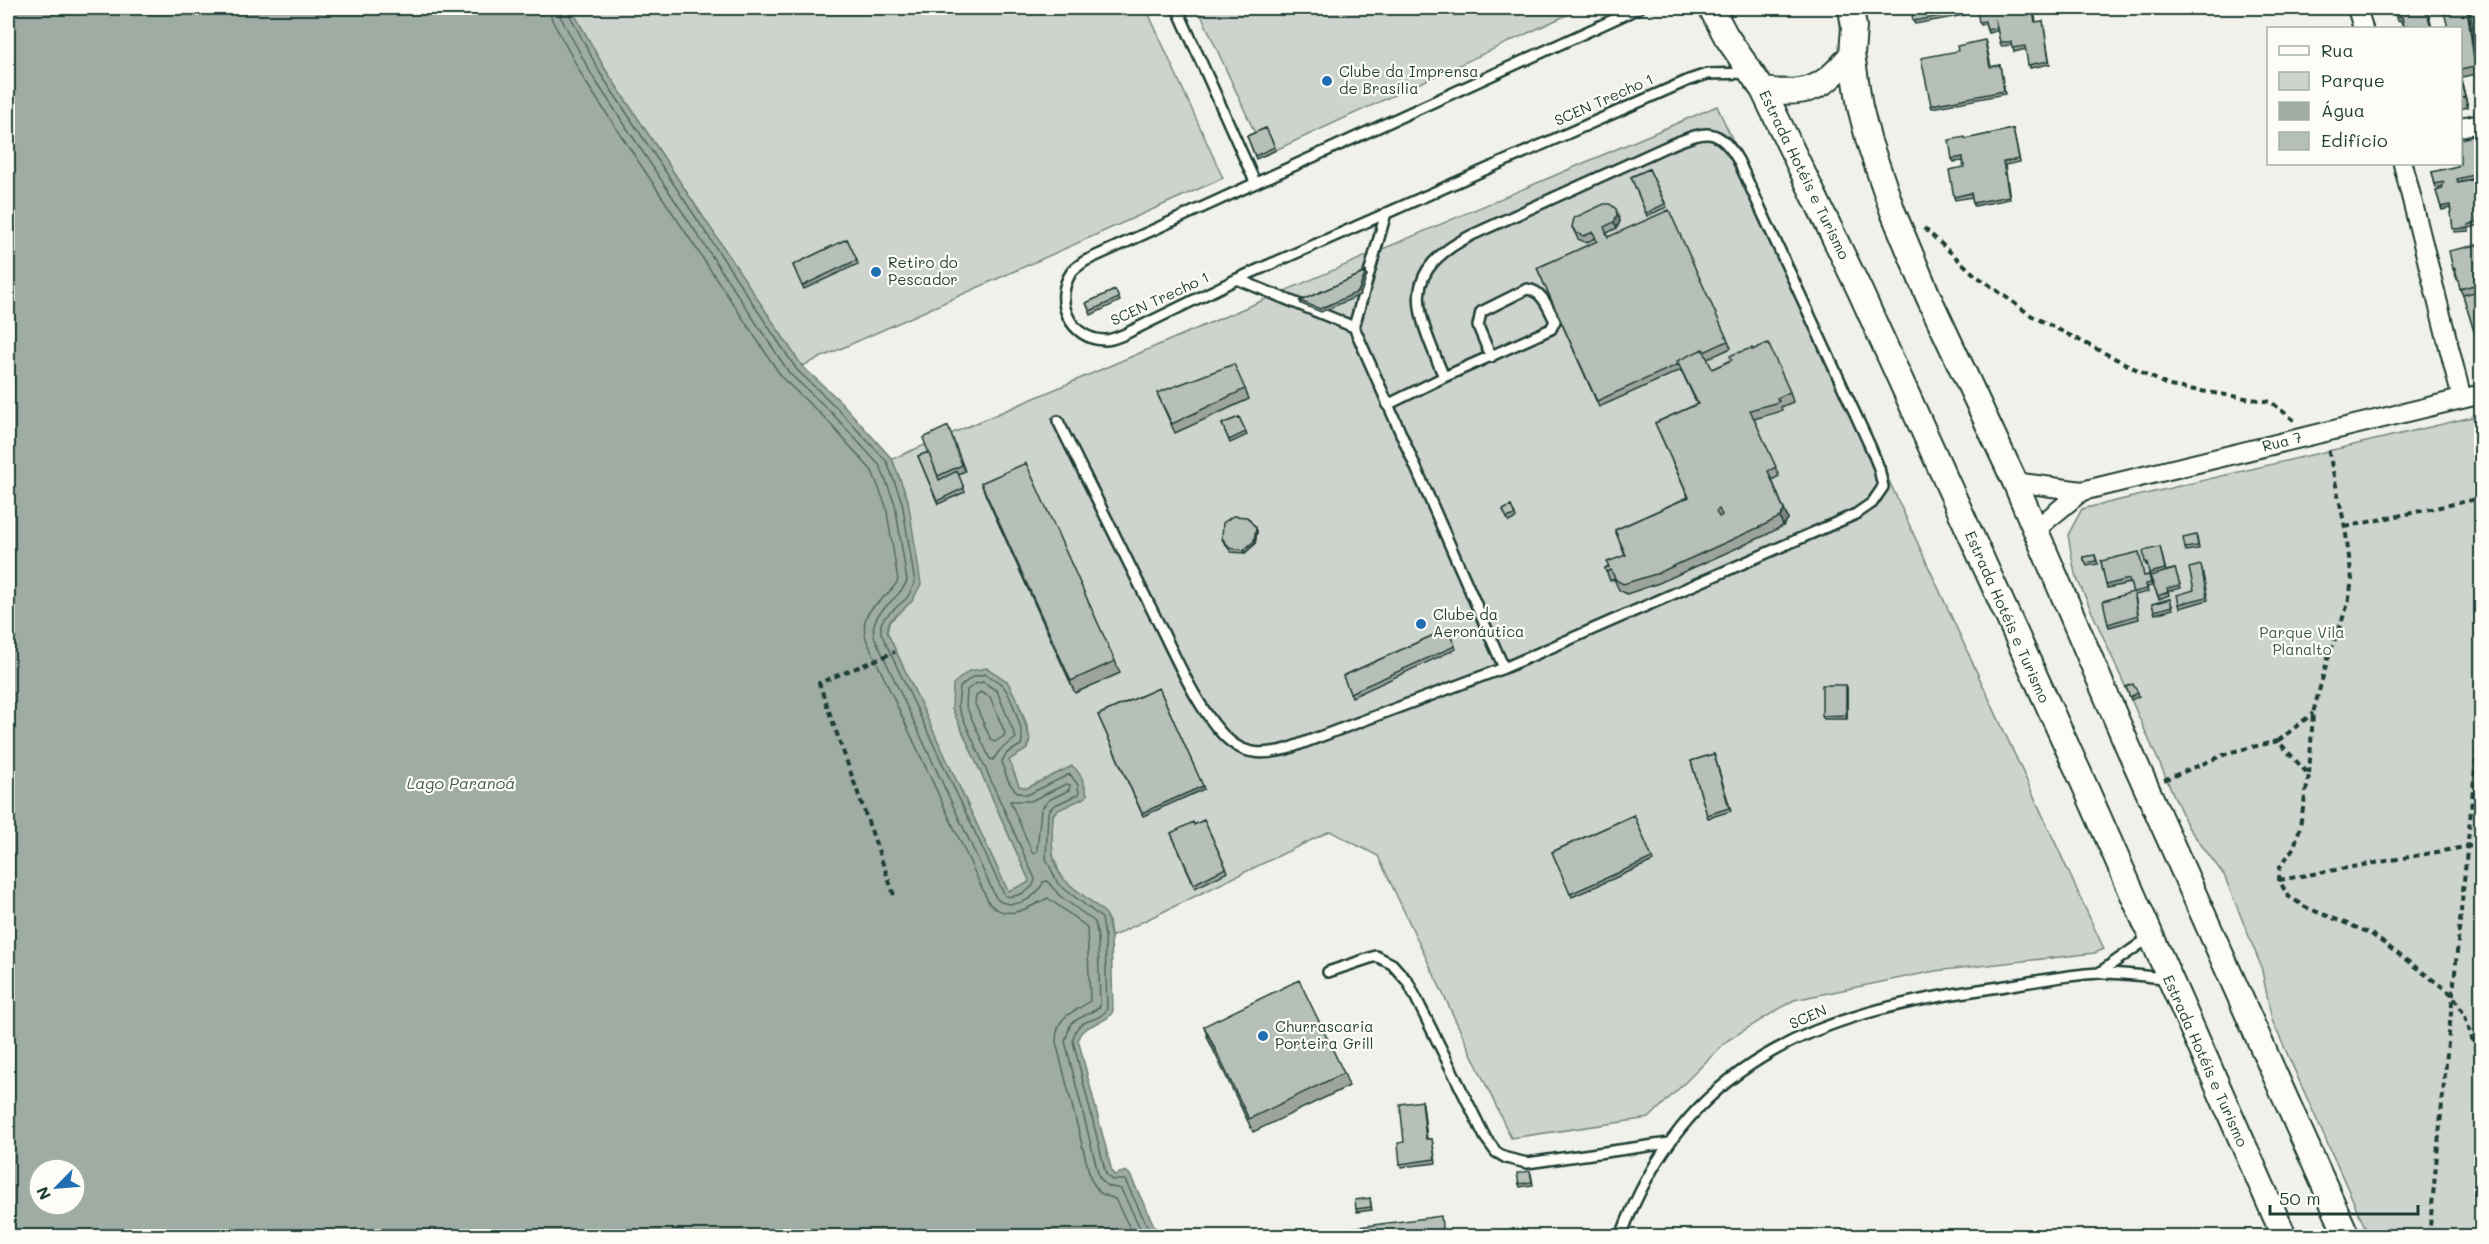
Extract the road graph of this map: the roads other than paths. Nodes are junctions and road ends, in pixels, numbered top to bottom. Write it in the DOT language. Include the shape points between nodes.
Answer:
graph roads {
  1 [pos="1177,8"];
  2 [pos="1639,8"];
  3 [pos="1711,8"];
  4 [pos="1851,8"];
  5 [pos="2357,8"];
  6 [pos="2363,27"];
  7 [pos="1852,54"];
  8 [pos="1757,81"];
  9 [pos="2481,123"];
  10 [pos="2462,127"];
  11 [pos="2403,165"];
  12 [pos="1255,182"];
  13 [pos="1386,213"];
  14 [pos="1237,279"];
  15 [pos="1354,327"];
  16 [pos="1491,357"];
  17 [pos="1444,376"];
  18 [pos="2481,394"];
  19 [pos="2462,399"];
  20 [pos="1387,405"];
  21 [pos="1058,421"];
  22 [pos="2015,482"];
  23 [pos="2082,491"];
  24 [pos="2036,530"];
  25 [pos="1504,668"];
  26 [pos="2150,937"];
  27 [pos="1328,972"];
  28 [pos="2099,973"];
  29 [pos="2168,978"];
  30 [pos="1669,1143"];
  31 [pos="1621,1236"];
  32 [pos="2284,1236"];
  33 [pos="2347,1236"];
  1 -- 12 [label="lane"];
  2 -- 12 [label="lane, SCEN Trecho 1"];
  3 -- 8 [label="main road, Estrada Hotéis e Turismo"];
  4 -- 7 [label="main road"];
  5 -- 6 [label="street"];
  7 -- 8 [label="main road" via="1823,85 1804,92 1785,93"];
  7 -- 22 [label="main road" via="1863,119 1893,212"];
  8 -- 13 [label="lane, SCEN Trecho 1" via="1725,74 1689,80"];
  8 -- 26 [label="main road, Estrada Hotéis e Turismo" via="1865,302"];
  9 -- 10 [label="street"];
  11 -- 19 [label="street"];
  12 -- 14 [label="lane, SCEN Trecho 1" via="1085,261 1071,272 1063,290 1064,310 1074,327 1105,340 1123,335"];
  13 -- 14 [label="lane, SCEN Trecho 1"];
  13 -- 15 [label="lane"];
  14 -- 15 [label="lane"];
  15 -- 20 [label="lane"];
  16 -- 16 [label="lane" via="1551,329 1555,321 1536,290 1527,289 1481,312 1478,326"];
  16 -- 17 [label="lane"];
  17 -- 20 [label="lane"];
  17 -- 25 [label="lane" via="1424,326 1419,291 1426,270 1443,251 1670,145 1699,134 1716,134 1738,160 1882,477 1878,497 1856,514"];
  18 -- 19 [label="street, Rua 7"];
  19 -- 23 [label="street, Rua 7"];
  20 -- 25 [label="lane"];
  21 -- 25 [label="lane" via="1181,668 1219,730 1238,747 1251,753 1287,749"];
  22 -- 23 [label="street, Rua 7"];
  22 -- 24 [label="main road"];
  23 -- 24 [label="street, Rua 7"];
  24 -- 33 [label="main road"];
  26 -- 28 [label="lane, SCEN"];
  26 -- 29 [label="main road, Estrada Hotéis e Turismo"];
  27 -- 30 [label="lane" via="1376,956 1402,974 1485,1137 1506,1158 1527,1163"];
  28 -- 29 [label="lane, SCEN"];
  28 -- 30 [label="lane, SCEN" via="1945,995 1883,1008 1811,1031 1746,1067 1710,1094"];
  29 -- 32 [label="main road, Estrada Hotéis e Turismo"];
  30 -- 31 [label="lane, SCEN" via="1641,1189"];
}
